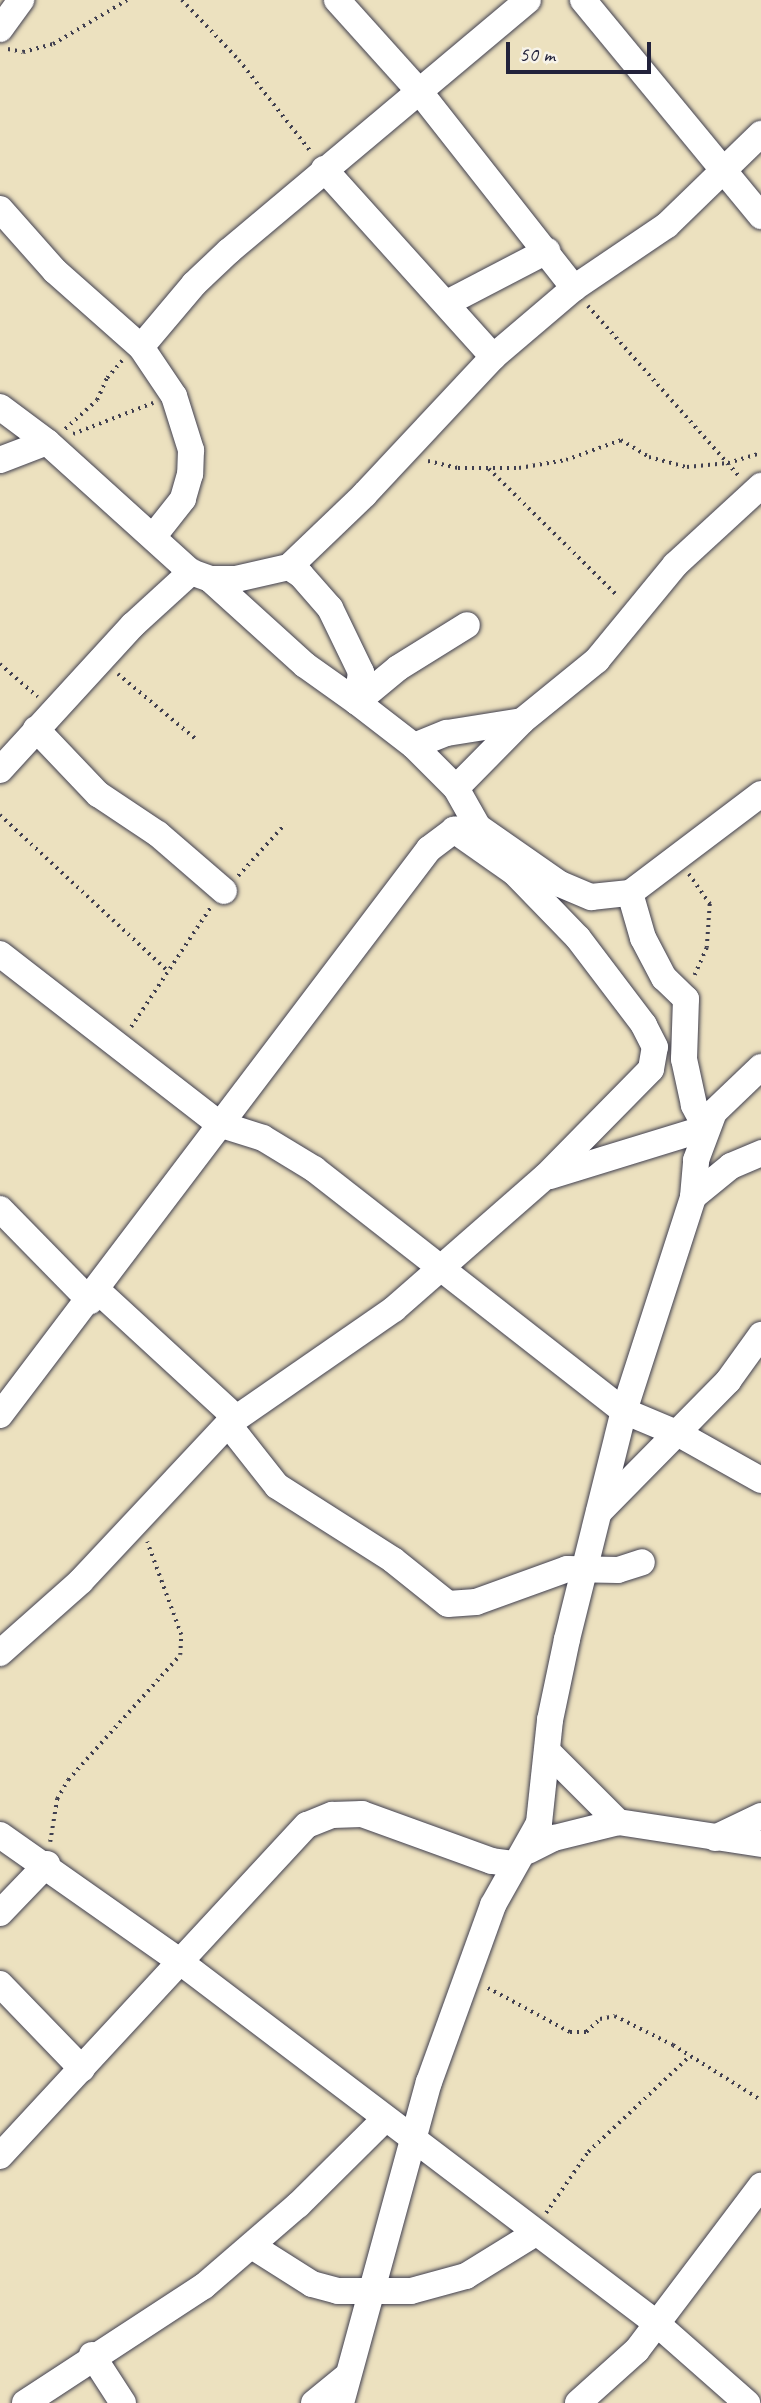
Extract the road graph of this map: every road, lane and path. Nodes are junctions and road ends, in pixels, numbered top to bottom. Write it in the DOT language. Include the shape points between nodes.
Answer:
graph roads {
  1 [pos="22,0"];
  2 [pos="127,0"];
  3 [pos="182,0"];
  4 [pos="337,0"];
  5 [pos="528,0"];
  6 [pos="583,0"];
  7 [pos="0,29"];
  8 [pos="1,45"];
  9 [pos="419,91"];
  10 [pos="761,134"];
  11 [pos="324,169"];
  12 [pos="720,171"];
  13 [pos="0,209"];
  14 [pos="761,216"];
  15 [pos="547,251"];
  16 [pos="574,288"];
  17 [pos="447,303"];
  18 [pos="141,347"];
  19 [pos="493,357"];
  20 [pos="174,396"];
  21 [pos="0,407"];
  22 [pos="52,446"];
  23 [pos="761,453"];
  24 [pos="402,454"];
  25 [pos="0,460"];
  26 [pos="728,463"];
  27 [pos="489,469"];
  28 [pos="761,486"];
  29 [pos="152,537"];
  30 [pos="289,567"];
  31 [pos="200,575"];
  32 [pos="634,619"];
  33 [pos="467,625"];
  34 [pos="101,659"];
  35 [pos="0,664"];
  36 [pos="357,702"];
  37 [pos="54,710"];
  38 [pos="522,721"];
  39 [pos="36,729"];
  40 [pos="198,741"];
  41 [pos="414,746"];
  42 [pos="0,770"];
  43 [pos="456,788"];
  44 [pos="761,794"];
  45 [pos="0,815"];
  46 [pos="285,824"];
  47 [pos="466,828"];
  48 [pos="674,861"];
  49 [pos="224,891"];
  50 [pos="629,892"];
  51 [pos="0,954"];
  52 [pos="169,972"];
  53 [pos="686,999"];
  54 [pos="117,1045"];
  55 [pos="761,1067"];
  56 [pos="219,1124"];
  57 [pos="706,1128"];
  58 [pos="761,1153"];
  59 [pos="545,1177"];
  60 [pos="693,1197"];
  61 [pos="0,1209"];
  62 [pos="441,1267"];
  63 [pos="94,1295"];
  64 [pos="761,1335"];
  65 [pos="3,1402"];
  66 [pos="624,1411"];
  67 [pos="232,1421"];
  68 [pos="678,1434"];
  69 [pos="761,1480"];
  70 [pos="598,1513"];
  71 [pos="136,1518"];
  72 [pos="642,1562"];
  73 [pos="584,1570"];
  74 [pos="0,1653"];
  75 [pos="549,1753"];
  76 [pos="761,1816"];
  77 [pos="618,1822"];
  78 [pos="0,1835"];
  79 [pos="714,1839"];
  80 [pos="761,1844"];
  81 [pos="520,1858"];
  82 [pos="47,1864"];
  83 [pos="0,1913"];
  84 [pos="179,1961"];
  85 [pos="467,1978"];
  86 [pos="0,1984"];
  87 [pos="690,2056"];
  88 [pos="82,2069"];
  89 [pos="761,2100"];
  90 [pos="385,2119"];
  91 [pos="412,2139"];
  92 [pos="0,2155"];
  93 [pos="761,2186"];
  94 [pos="534,2234"];
  95 [pos="252,2246"];
  96 [pos="371,2291"];
  97 [pos="655,2322"];
  98 [pos="92,2355"];
  99 [pos="347,2376"];
  100 [pos="39,2399"];
  101 [pos="123,2403"];
  102 [pos="314,2403"];
  103 [pos="341,2403"];
  104 [pos="578,2403"];
  105 [pos="747,2403"];
  1 -- 7 [label="street"];
  2 -- 8 [label="path" via="37,50 23,52"];
  3 -- 11 [label="path" via="239,60"];
  4 -- 9 [label="street"];
  5 -- 9 [label="street"];
  6 -- 12 [label="street"];
  9 -- 11 [label="street"];
  9 -- 15 [label="street"];
  10 -- 12 [label="street"];
  11 -- 17 [label="street"];
  11 -- 18 [label="street" via="194,284"];
  12 -- 14 [label="street"];
  12 -- 16 [label="street" via="667,225"];
  13 -- 18 [label="street" via="55,271"];
  15 -- 16 [label="street"];
  15 -- 17 [label="street"];
  16 -- 19 [label="street"];
  16 -- 26 [label="path" via="615,341"];
  17 -- 19 [label="street"];
  18 -- 20 [label="street"];
  18 -- 22 [label="path" via="111,371 90,407"];
  19 -- 24 [label="street"];
  20 -- 22 [label="path" via="87,426"];
  20 -- 29 [label="street" via="191,450 190,474 183,499"];
  21 -- 22 [label="street"];
  22 -- 25 [label="street"];
  22 -- 29 [label="street"];
  23 -- 26 [label="path"];
  24 -- 27 [label="path" via="458,468"];
  24 -- 30 [label="street"];
  26 -- 27 [label="path" via="667,463 621,440 566,460"];
  27 -- 32 [label="path" via="543,527 609,584"];
  28 -- 32 [label="street" via="675,565"];
  29 -- 31 [label="street"];
  30 -- 31 [label="street" via="236,579"];
  30 -- 36 [label="street" via="330,608 345,637 361,672"];
  31 -- 34 [label="street"];
  31 -- 36 [label="street" via="304,665"];
  32 -- 38 [label="street" via="597,660"];
  33 -- 36 [label="street" via="406,662"];
  34 -- 37 [label="street"];
  34 -- 40 [label="path"];
  35 -- 37 [label="path"];
  36 -- 41 [label="street"];
  37 -- 39 [label="street"];
  38 -- 41 [label="street" via="447,733"];
  38 -- 43 [label="street"];
  39 -- 42 [label="street"];
  39 -- 49 [label="street" via="98,794 158,834"];
  41 -- 43 [label="street"];
  43 -- 47 [label="street"];
  44 -- 48 [label="street"];
  45 -- 52 [label="path"];
  46 -- 49 [label="path"];
  47 -- 50 [label="street" via="591,898"];
  47 -- 56 [label="street" via="429,849"];
  47 -- 59 [label="street" via="536,891 578,938 645,1025 655,1047 651,1069"];
  48 -- 50 [label="street"];
  48 -- 53 [label="path" via="697,883 710,904 707,948"];
  49 -- 52 [label="path"];
  50 -- 53 [label="street" via="633,916 648,948 664,978"];
  51 -- 54 [label="street"];
  52 -- 54 [label="path"];
  53 -- 57 [label="street" via="684,1059 694,1105"];
  54 -- 56 [label="street"];
  55 -- 57 [label="street" via="714,1112"];
  56 -- 62 [label="street" via="288,1151"];
  56 -- 63 [label="street"];
  57 -- 59 [label="street"];
  57 -- 60 [label="street" via="696,1160"];
  58 -- 60 [label="street" via="731,1166"];
  59 -- 62 [label="street"];
  60 -- 66 [label="street"];
  61 -- 63 [label="street"];
  62 -- 66 [label="street"];
  62 -- 67 [label="street" via="352,1343"];
  63 -- 65 [label="street"];
  63 -- 67 [label="street"];
  64 -- 68 [label="street" via="728,1381"];
  66 -- 68 [label="street"];
  66 -- 70 [label="street"];
  67 -- 71 [label="street"];
  67 -- 73 [label="street" via="277,1486 393,1560 448,1604 476,1602 566,1569"];
  68 -- 69 [label="street"];
  68 -- 70 [label="street"];
  70 -- 73 [label="street"];
  71 -- 74 [label="street" via="81,1581"];
  71 -- 82 [label="path" via="183,1644 170,1668 68,1780 57,1798"];
  72 -- 73 [label="street" via="618,1570"];
  73 -- 75 [label="street" via="557,1681"];
  75 -- 77 [label="street"];
  75 -- 81 [label="street" via="539,1823"];
  76 -- 79 [label="street"];
  77 -- 79 [label="street"];
  77 -- 81 [label="street" via="554,1838"];
  78 -- 82 [label="street"];
  79 -- 80 [label="street"];
  81 -- 84 [label="street" via="492,1861 362,1814 332,1815 307,1825"];
  81 -- 85 [label="street"];
  82 -- 83 [label="street"];
  82 -- 84 [label="street"];
  84 -- 88 [label="street"];
  84 -- 90 [label="street"];
  85 -- 87 [label="path" via="570,2032 586,2032 600,2019 615,2016"];
  85 -- 91 [label="street"];
  86 -- 88 [label="street"];
  87 -- 89 [label="path"];
  87 -- 94 [label="path" via="588,2152"];
  88 -- 92 [label="street"];
  90 -- 91 [label="street"];
  90 -- 95 [label="street"];
  91 -- 94 [label="street"];
  91 -- 96 [label="street"];
  93 -- 97 [label="street"];
  94 -- 96 [label="street" via="466,2276 438,2286"];
  94 -- 97 [label="street"];
  95 -- 96 [label="street" via="312,2284 338,2291"];
  95 -- 98 [label="street" via="166,2312"];
  96 -- 99 [label="street"];
  97 -- 104 [label="street" via="616,2373"];
  97 -- 105 [label="street"];
  98 -- 100 [label="street"];
  98 -- 101 [label="street"];
  99 -- 102 [label="street"];
  99 -- 103 [label="street"];
}
